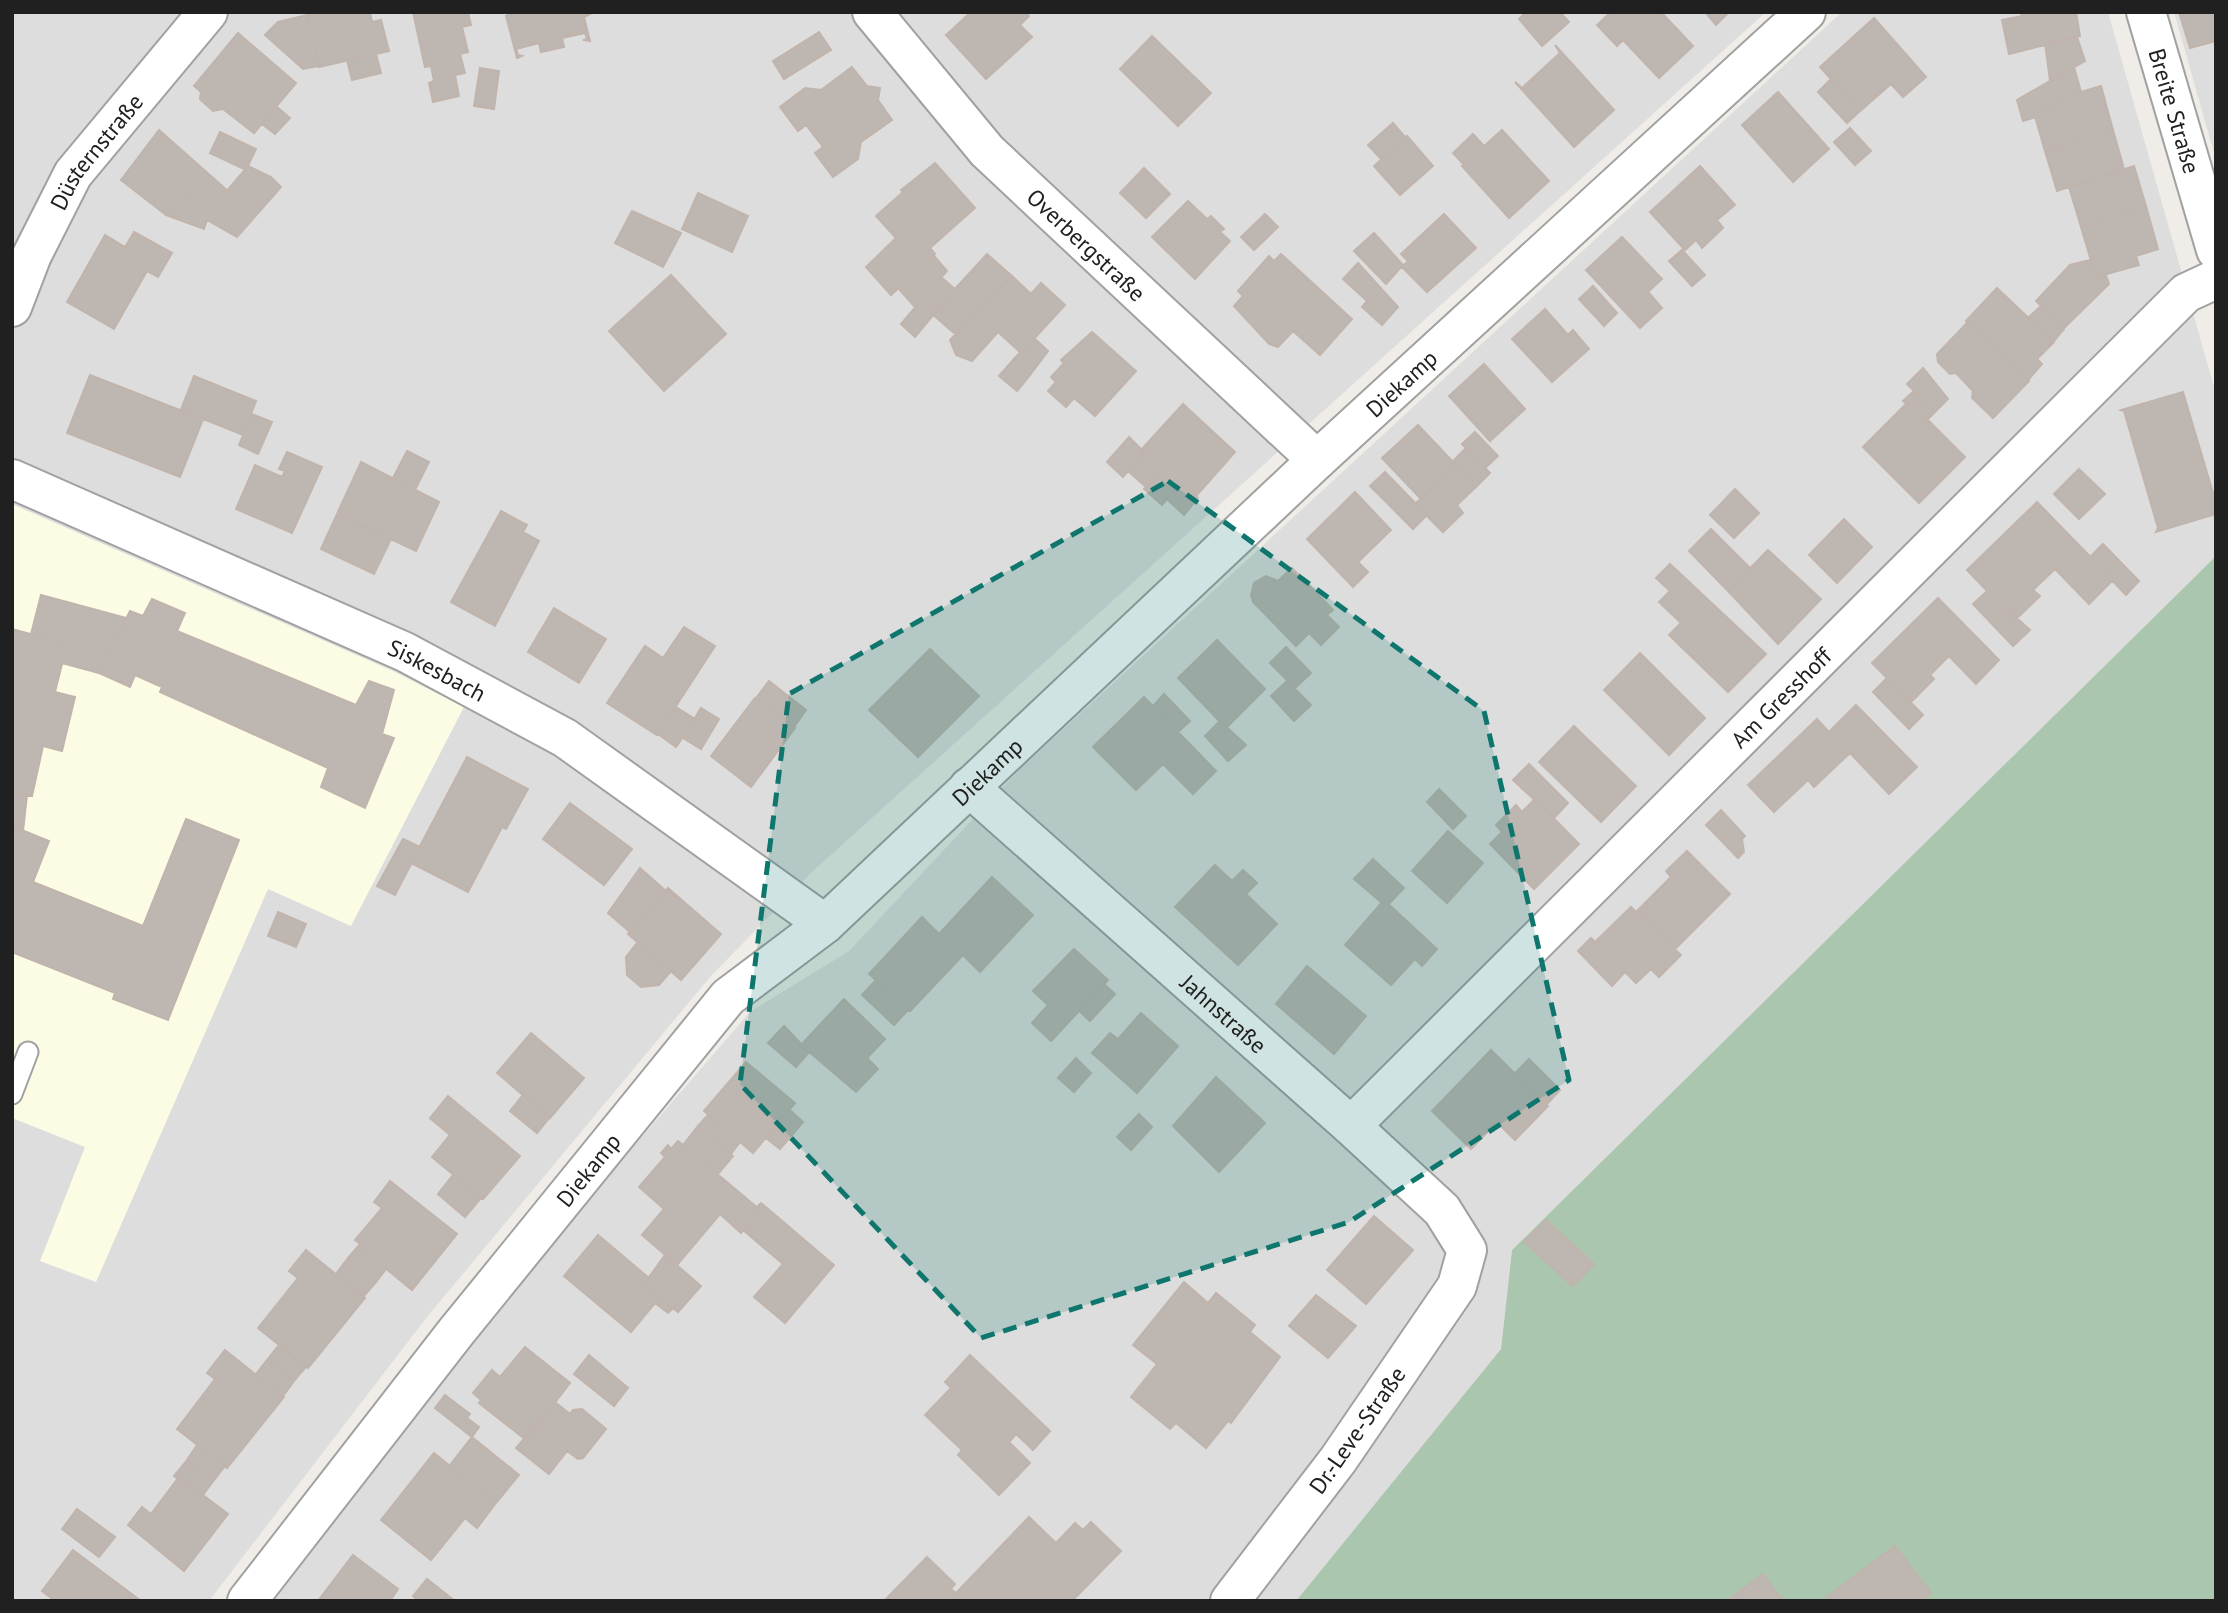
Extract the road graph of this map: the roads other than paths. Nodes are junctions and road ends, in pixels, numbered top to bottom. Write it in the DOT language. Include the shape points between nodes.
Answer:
graph roads {
  1 [pos="208,12"];
  2 [pos="872,12"];
  3 [pos="1806,12"];
  4 [pos="2146,12"];
  5 [pos="2216,250"];
  6 [pos="2216,279"];
  7 [pos="12,307"];
  8 [pos="1317,460"];
  9 [pos="12,479"];
  10 [pos="969,787"];
  11 [pos="825,924"];
  12 [pos="28,1052"];
  13 [pos="12,1094"];
  14 [pos="1351,1126"];
  15 [pos="1467,1250"];
  16 [pos="247,1601"];
  17 [pos="1230,1601"];
  1 -- 7 [label="street, Düsternstraße" via="74,174 32,255"];
  2 -- 8 [label="street, Overbergstraße" via="987,151"];
  3 -- 8 [label="street, Diekamp"];
  4 -- 5 [label="street, Breite Straße"];
  6 -- 14 [label="street, Am Gresshoff" via="2186,293"];
  8 -- 10 [label="street, Diekamp"];
  9 -- 11 [label="street, Siskesbach" via="405,652 565,738"];
  10 -- 11 [label="street, Diekamp"];
  10 -- 14 [label="street, Jahnstraße"];
  11 -- 16 [label="street, Diekamp" via="727,998 456,1332"];
  12 -- 13 [label="lane"];
  14 -- 15 [label="street, Jahnstraße" via="1442,1210"];
  15 -- 17 [label="street, Dr.-Leve-Straße" via="1457,1286 1338,1460"];
}
